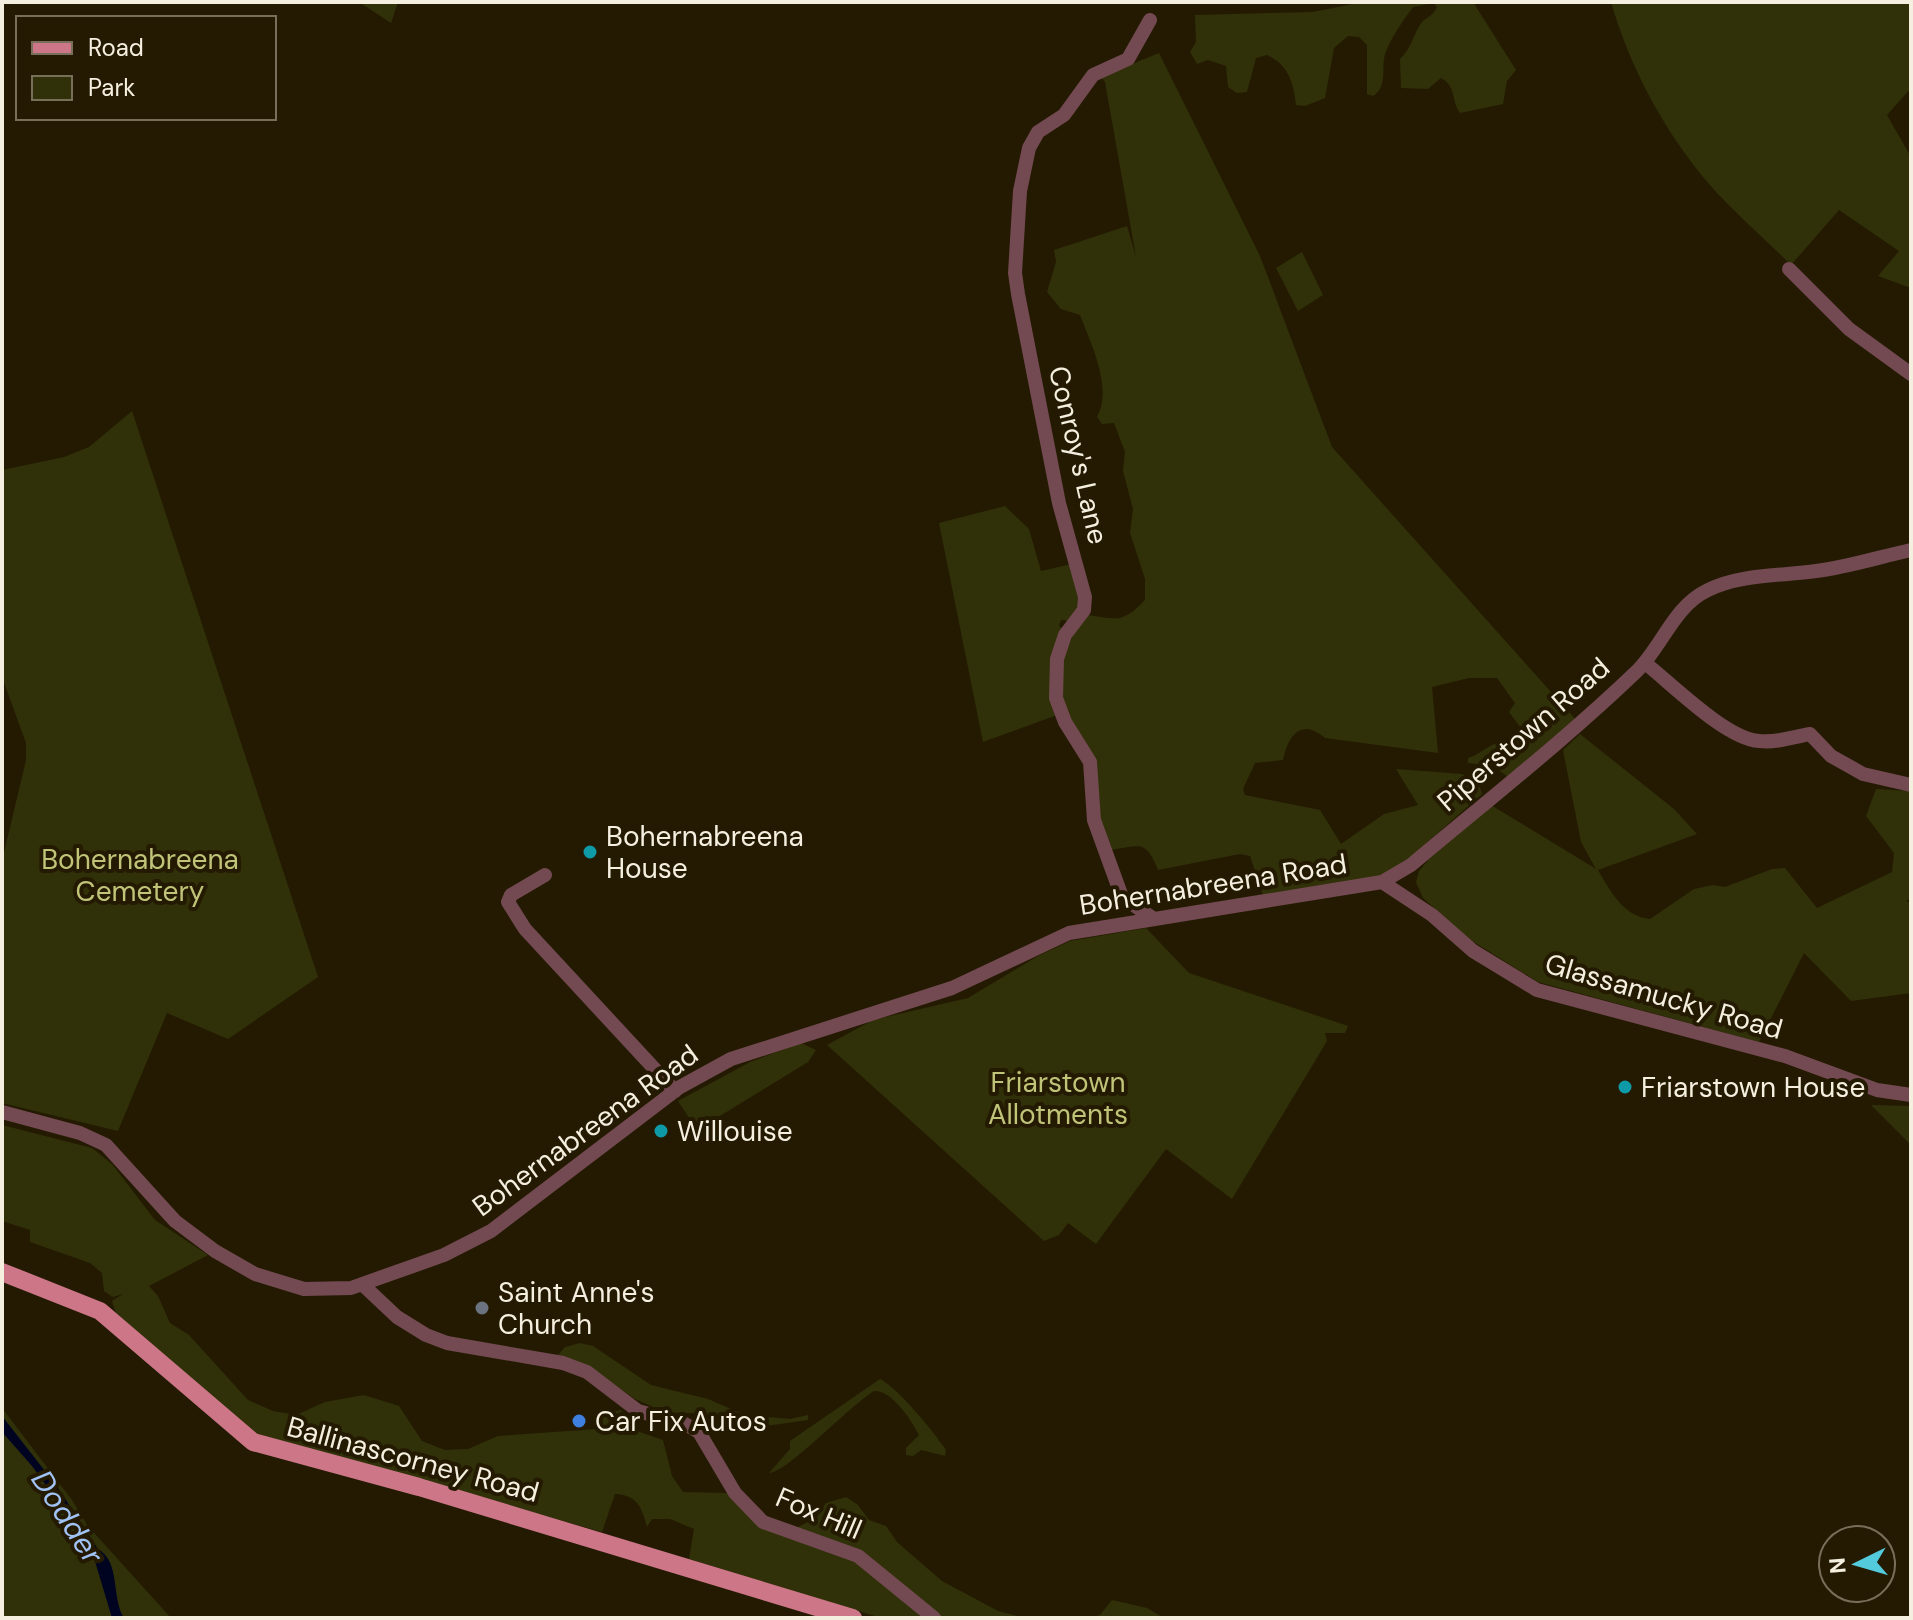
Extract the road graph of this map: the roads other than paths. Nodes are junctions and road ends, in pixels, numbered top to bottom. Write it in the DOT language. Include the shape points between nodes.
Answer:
graph roads {
  1 [pos="1150,20"];
  2 [pos="1789,269"];
  3 [pos="1911,374"];
  4 [pos="1911,550"];
  5 [pos="1645,663"];
  6 [pos="1911,785"];
  7 [pos="545,875"];
  8 [pos="1382,882"];
  9 [pos="1154,919"];
  10 [pos="675,1091"];
  11 [pos="1911,1095"];
  12 [pos="2,1112"];
  13 [pos="2,1272"];
  14 [pos="363,1285"];
  15 [pos="853,1618"];
  16 [pos="934,1618"];
  1 -- 9 [label="street, Conroy's Lane" via="1128,59 1093,75 1064,115 1034,138 1020,191 1015,273 1059,503 1085,597 1084,610 1065,635 1057,659 1056,698 1090,762 1094,820 1122,897"];
  2 -- 3 [label="street" via="1849,329"];
  4 -- 5 [label="street, Piperstown Road" via="1711,588 1682,607"];
  5 -- 6 [label="street" via="1744,738 1768,742 1810,734 1831,756 1863,774"];
  5 -- 8 [label="street, Piperstown Road" via="1568,737 1411,865"];
  7 -- 10 [label="street" via="511,895 513,912"];
  8 -- 9 [label="street, Bohernabreena Road"];
  8 -- 11 [label="street, Glassamucky Road" via="1473,951 1537,990 1785,1056 1877,1090"];
  9 -- 10 [label="street, Bohernabreena Road" via="1069,933 952,988 731,1059"];
  10 -- 14 [label="street, Bohernabreena Road" via="491,1231"];
  12 -- 14 [label="street, Bohernabreena Road" via="106,1145 175,1221 255,1274 304,1289 335,1291"];
  13 -- 15 [label="main road, Ballinascorney Road" via="100,1311 253,1442 435,1491"];
  14 -- 16 [label="street, Fox Hill" via="426,1335 563,1363 587,1372 638,1411 692,1428 707,1443 735,1493 763,1522 858,1556"];
}
